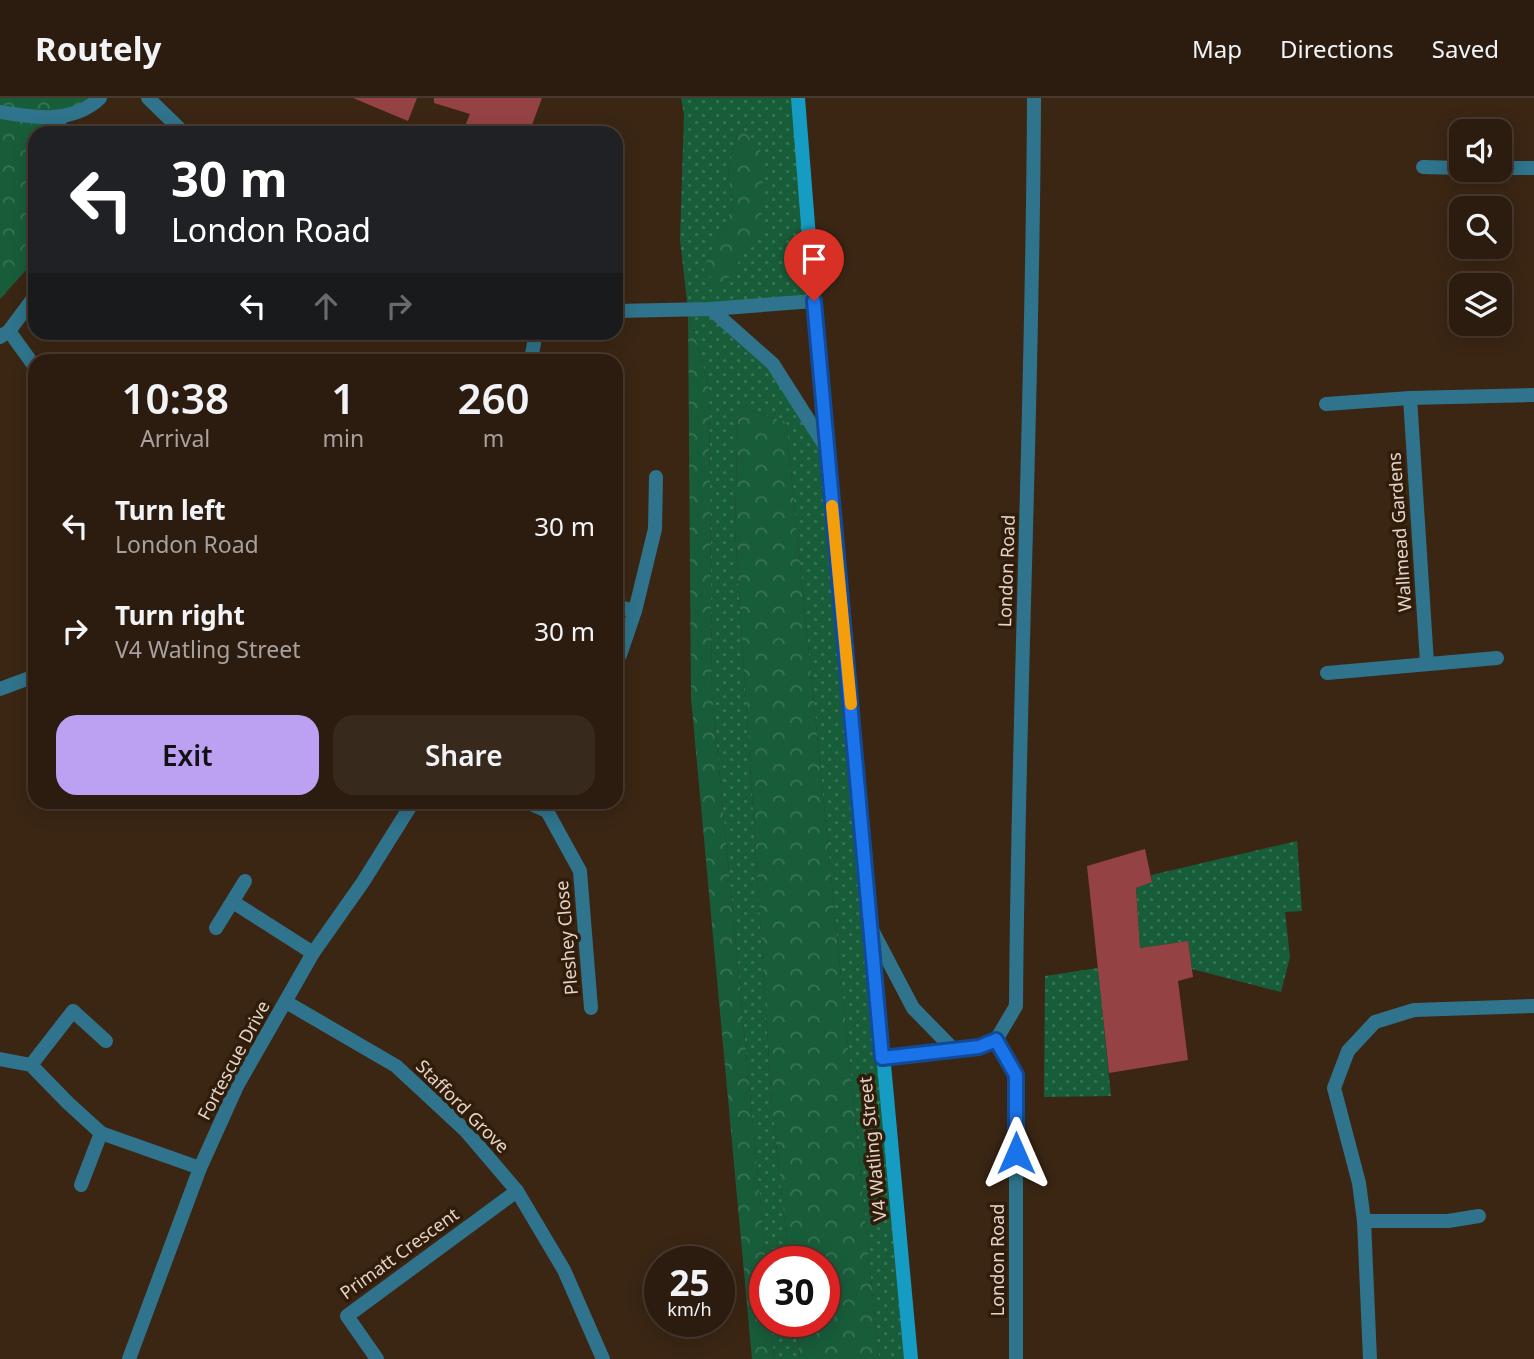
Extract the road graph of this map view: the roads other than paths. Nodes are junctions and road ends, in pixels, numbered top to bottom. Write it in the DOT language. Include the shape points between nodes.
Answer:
graph roads {
  1 [pos="100,98"];
  2 [pos="148,98"];
  3 [pos="798,98"];
  4 [pos="1034,98"];
  5 [pos="0,112"];
  6 [pos="59,117"];
  7 [pos="60,126"];
  8 [pos="177,126"];
  9 [pos="1423,167"];
  10 [pos="1449,168"];
  11 [pos="1512,168"];
  12 [pos="1534,168"];
  13 [pos="814,301"];
  14 [pos="28,305"];
  15 [pos="711,309"];
  16 [pos="623,311"];
  17 [pos="4,334"];
  18 [pos="28,360"];
  19 [pos="1534,395"];
  20 [pos="1410,398"];
  21 [pos="1326,404"];
  22 [pos="827,449"];
  23 [pos="656,477"];
  24 [pos="623,608"];
  25 [pos="635,611"];
  26 [pos="623,646"];
  27 [pos="1497,658"];
  28 [pos="1427,663"];
  29 [pos="1328,673"];
  30 [pos="28,679"];
  31 [pos="0,689"];
  32 [pos="405,809"];
  33 [pos="543,809"];
  34 [pos="245,881"];
  35 [pos="233,902"];
  36 [pos="216,928"];
  37 [pos="871,929"];
  38 [pos="313,953"];
  39 [pos="286,1002"];
  40 [pos="1534,1006"];
  41 [pos="591,1008"];
  42 [pos="996,1040"];
  43 [pos="106,1041"];
  44 [pos="954,1050"];
  45 [pos="882,1058"];
  46 [pos="0,1059"];
  47 [pos="31,1065"];
  48 [pos="101,1133"];
  49 [pos="200,1168"];
  50 [pos="81,1185"];
  51 [pos="517,1191"];
  52 [pos="1479,1216"];
  53 [pos="1364,1221"];
  54 [pos="129,1359"];
  55 [pos="377,1359"];
  56 [pos="603,1359"];
  57 [pos="911,1359"];
  58 [pos="1016,1359"];
  59 [pos="1370,1359"];
  1 -- 6 [label="street"];
  2 -- 8 [label="street"];
  3 -- 13 [label="street, V4 Watling Street"];
  4 -- 42 [label="street, London Road" via="1016,1006"];
  5 -- 6 [label="street" via="38,119"];
  6 -- 7 [label="street"];
  9 -- 10 [label="street"];
  11 -- 12 [label="street"];
  13 -- 15 [label="street"];
  13 -- 22 [label="street, V4 Watling Street"];
  14 -- 17 [label="street"];
  15 -- 16 [label="street"];
  15 -- 22 [label="street" via="773,364"];
  17 -- 18 [label="street"];
  19 -- 20 [label="street"];
  20 -- 21 [label="street"];
  20 -- 28 [label="street, Wallmead Gardens"];
  22 -- 37 [label="street, V4 Watling Street"];
  23 -- 25 [label="street" via="655,529"];
  24 -- 25 [label="street"];
  25 -- 26 [label="street"];
  27 -- 28 [label="street"];
  28 -- 29 [label="street"];
  30 -- 31 [label="street"];
  32 -- 38 [label="street, Fortescue Drive" via="363,882"];
  33 -- 41 [label="street, Pleshey Close" via="580,871"];
  34 -- 35 [label="street"];
  35 -- 36 [label="street"];
  35 -- 38 [label="street"];
  37 -- 44 [label="street" via="913,1008"];
  37 -- 45 [label="street, V4 Watling Street"];
  38 -- 39 [label="street, Fortescue Drive"];
  39 -- 49 [label="street, Fortescue Drive" via="237,1086"];
  39 -- 51 [label="street, Stafford Grove" via="396,1066 465,1130"];
  40 -- 53 [label="street" via="1414,1010 1375,1022 1348,1051 1334,1088"];
  42 -- 44 [label="street"];
  42 -- 58 [label="street, London Road" via="1016,1075"];
  43 -- 47 [label="street" via="73,1011"];
  44 -- 45 [label="street"];
  45 -- 57 [label="street, V4 Watling Street"];
  46 -- 47 [label="street"];
  47 -- 48 [label="street"];
  48 -- 49 [label="street"];
  48 -- 50 [label="street"];
  49 -- 54 [label="street, Fortescue Drive"];
  51 -- 55 [label="street, Primatt Crescent" via="347,1316"];
  51 -- 56 [label="street, Stafford Grove" via="564,1270"];
  52 -- 53 [label="street" via="1448,1221"];
  53 -- 59 [label="street"];
}
